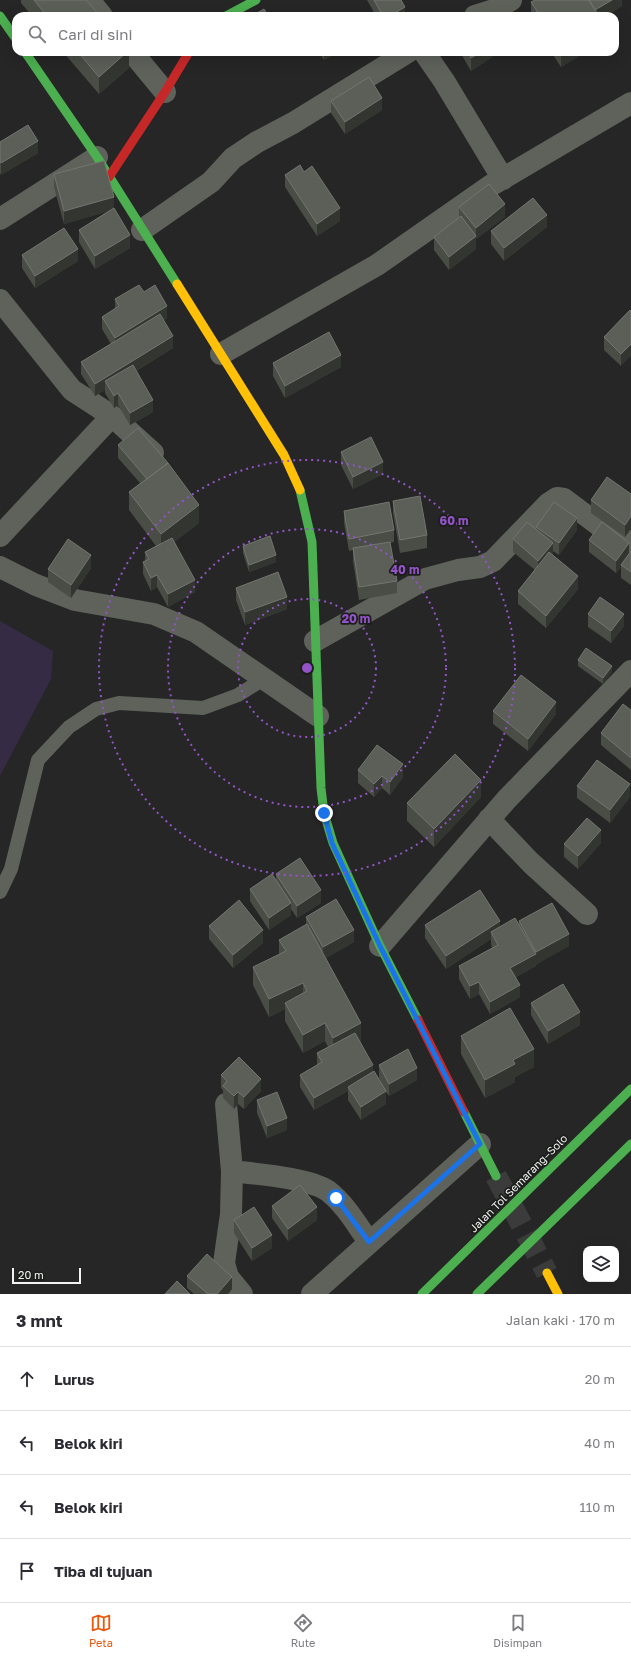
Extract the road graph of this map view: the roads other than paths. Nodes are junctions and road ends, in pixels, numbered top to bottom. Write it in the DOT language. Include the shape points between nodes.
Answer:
graph roads {
  1 [pos="88,0"];
  2 [pos="256,0"];
  3 [pos="511,0"];
  4 [pos="98,12"];
  5 [pos="234,12"];
  6 [pos="488,12"];
  7 [pos="0,16"];
  8 [pos="12,33"];
  9 [pos="28,56"];
  10 [pos="135,56"];
  11 [pos="187,56"];
  12 [pos="402,56"];
  13 [pos="427,56"];
  14 [pos="165,92"];
  15 [pos="631,103"];
  16 [pos="96,157"];
  17 [pos="109,177"];
  18 [pos="503,179"];
  19 [pos="0,219"];
  20 [pos="142,230"];
  21 [pos="0,300"];
  22 [pos="221,354"];
  23 [pos="112,416"];
  24 [pos="167,467"];
  25 [pos="0,536"];
  26 [pos="631,541"];
  27 [pos="0,567"];
  28 [pos="315,640"];
  29 [pos="631,671"];
  30 [pos="265,678"];
  31 [pos="318,716"];
  32 [pos="489,819"];
  33 [pos="0,892"];
  34 [pos="587,914"];
  35 [pos="380,946"];
  36 [pos="631,1089"];
  37 [pos="226,1104"];
  38 [pos="480,1144"];
  39 [pos="631,1144"];
  40 [pos="232,1171"];
  41 [pos="496,1176"];
  42 [pos="369,1242"];
  43 [pos="547,1273"];
  44 [pos="242,1294"];
  45 [pos="312,1294"];
  46 [pos="422,1294"];
  47 [pos="476,1294"];
  48 [pos="558,1294"];
  1 -- 4 [label="street"];
  2 -- 5 [label="main road"];
  3 -- 6 [label="street"];
  7 -- 8 [label="main road"];
  9 -- 16 [label="main road"];
  10 -- 14 [label="street"];
  11 -- 14 [label="main road"];
  12 -- 20 [label="street" via="293,123 256,142 233,158 211,182"];
  13 -- 18 [label="street"];
  14 -- 17 [label="main road"];
  15 -- 18 [label="street"];
  16 -- 17 [label="main road"];
  16 -- 19 [label="street"];
  17 -- 20 [label="main road"];
  18 -- 22 [label="street" via="377,265"];
  20 -- 22 [label="main road"];
  21 -- 23 [label="street" via="72,390"];
  22 -- 28 [label="main road" via="284,455 302,494 312,542"];
  23 -- 24 [label="street"];
  23 -- 25 [label="street"];
  26 -- 28 [label="street" via="620,541 564,499 557,498 548,504 493,561 480,567 425,579"];
  27 -- 30 [label="street" via="74,600 154,614 196,632"];
  28 -- 31 [label="main road"];
  29 -- 32 [label="street"];
  30 -- 31 [label="street"];
  30 -- 33 [label="lane" via="238,695 203,708 119,703 96,709 69,727 38,760 11,869"];
  31 -- 35 [label="main road" via="321,788 332,843"];
  32 -- 34 [label="street" via="531,863"];
  32 -- 35 [label="street"];
  35 -- 38 [label="main road"];
  36 -- 46 [label="main road, Jalan Tol Semarang–Solo"];
  37 -- 40 [label="street"];
  38 -- 41 [label="main road"];
  38 -- 42 [label="street"];
  39 -- 47 [label="main road"];
  40 -- 42 [label="street" via="298,1181 323,1188 336,1198"];
  40 -- 44 [label="street" via="231,1214 224,1263 228,1277"];
  42 -- 45 [label="street"];
  43 -- 48 [label="main road"];
}
